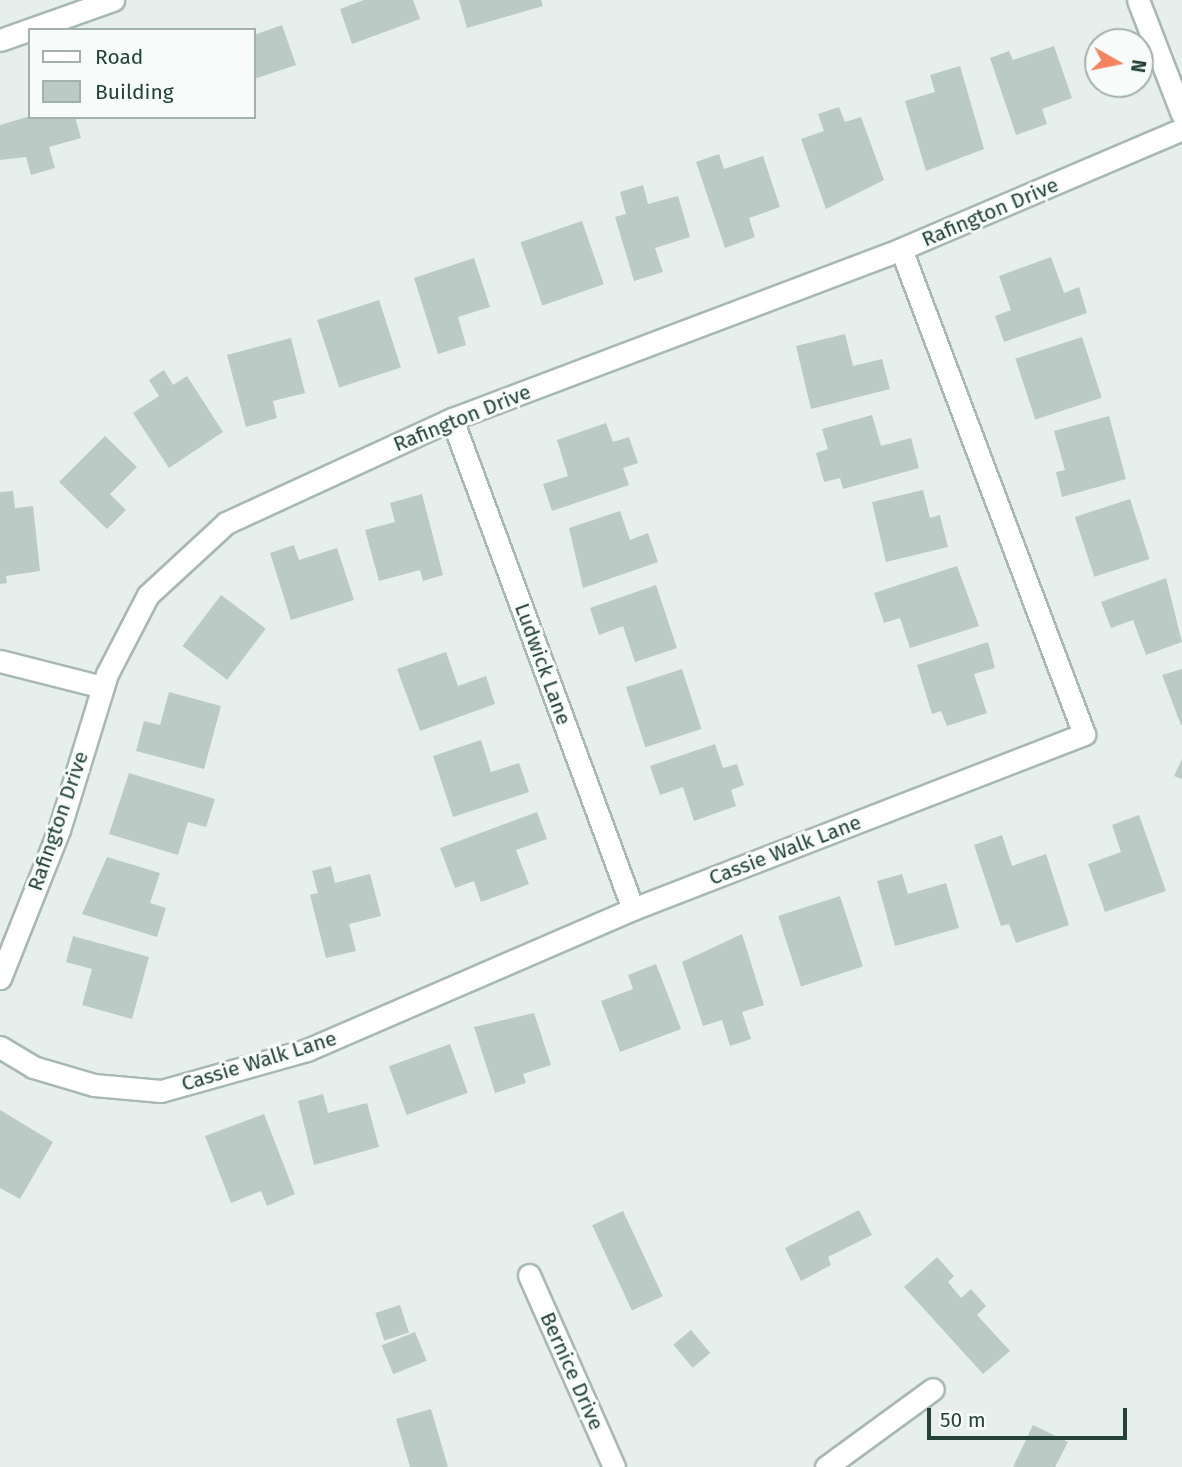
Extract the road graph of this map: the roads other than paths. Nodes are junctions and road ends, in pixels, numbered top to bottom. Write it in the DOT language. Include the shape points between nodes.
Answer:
graph roads {
  1 [pos="113,0"];
  2 [pos="1138,0"];
  3 [pos="34,28"];
  4 [pos="28,30"];
  5 [pos="0,40"];
  6 [pos="1182,114"];
  7 [pos="1182,129"];
  8 [pos="901,249"];
  9 [pos="452,419"];
  10 [pos="0,661"];
  11 [pos="103,687"];
  12 [pos="633,909"];
  13 [pos="0,978"];
  14 [pos="0,1047"];
  15 [pos="529,1275"];
  16 [pos="933,1389"];
  17 [pos="614,1467"];
  18 [pos="826,1467"];
  1 -- 3 [label="street"];
  2 -- 6 [label="street"];
  4 -- 5 [label="street"];
  7 -- 8 [label="street, Rafington Drive"];
  8 -- 9 [label="street, Rafington Drive"];
  8 -- 12 [label="street, Cassie Walk Lane" via="1084,734"];
  9 -- 11 [label="street, Rafington Drive" via="218,529 148,595"];
  9 -- 12 [label="street, Ludwick Lane"];
  10 -- 11 [label="street"];
  11 -- 13 [label="street, Rafington Drive" via="59,830"];
  12 -- 14 [label="street, Cassie Walk Lane" via="307,1050 161,1091 94,1085 33,1067"];
  15 -- 17 [label="street, Bernice Drive"];
  16 -- 18 [label="street"];
}
